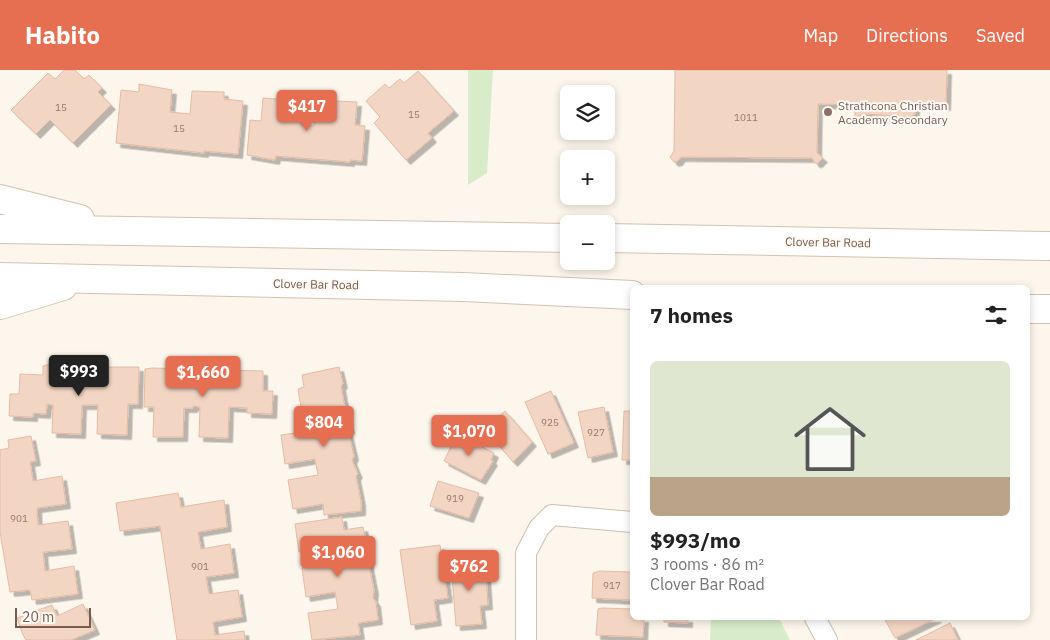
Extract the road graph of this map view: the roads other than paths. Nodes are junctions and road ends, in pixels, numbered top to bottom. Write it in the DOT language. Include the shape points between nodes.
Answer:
graph roads {
  1 [pos="0,199"];
  2 [pos="0,229"];
  3 [pos="123,230"];
  4 [pos="560,238"];
  5 [pos="615,238"];
  6 [pos="1050,246"];
  7 [pos="0,277"];
  8 [pos="85,279"];
  9 [pos="630,295"];
  10 [pos="0,305"];
  11 [pos="1030,309"];
  12 [pos="1050,310"];
  13 [pos="630,522"];
  14 [pos="816,620"];
  15 [pos="526,640"];
  16 [pos="827,640"];
  1 -- 3 [label="main road"];
  2 -- 3 [label="main road"];
  3 -- 4 [label="main road"];
  5 -- 6 [label="main road, Clover Bar Road"];
  7 -- 8 [label="main road, Clover Bar Road"];
  8 -- 9 [label="main road, Clover Bar Road" via="463,287"];
  8 -- 10 [label="main road"];
  11 -- 12 [label="main road"];
  13 -- 15 [label="street" via="552,515 540,528 526,553"];
  14 -- 16 [label="street"];
}
